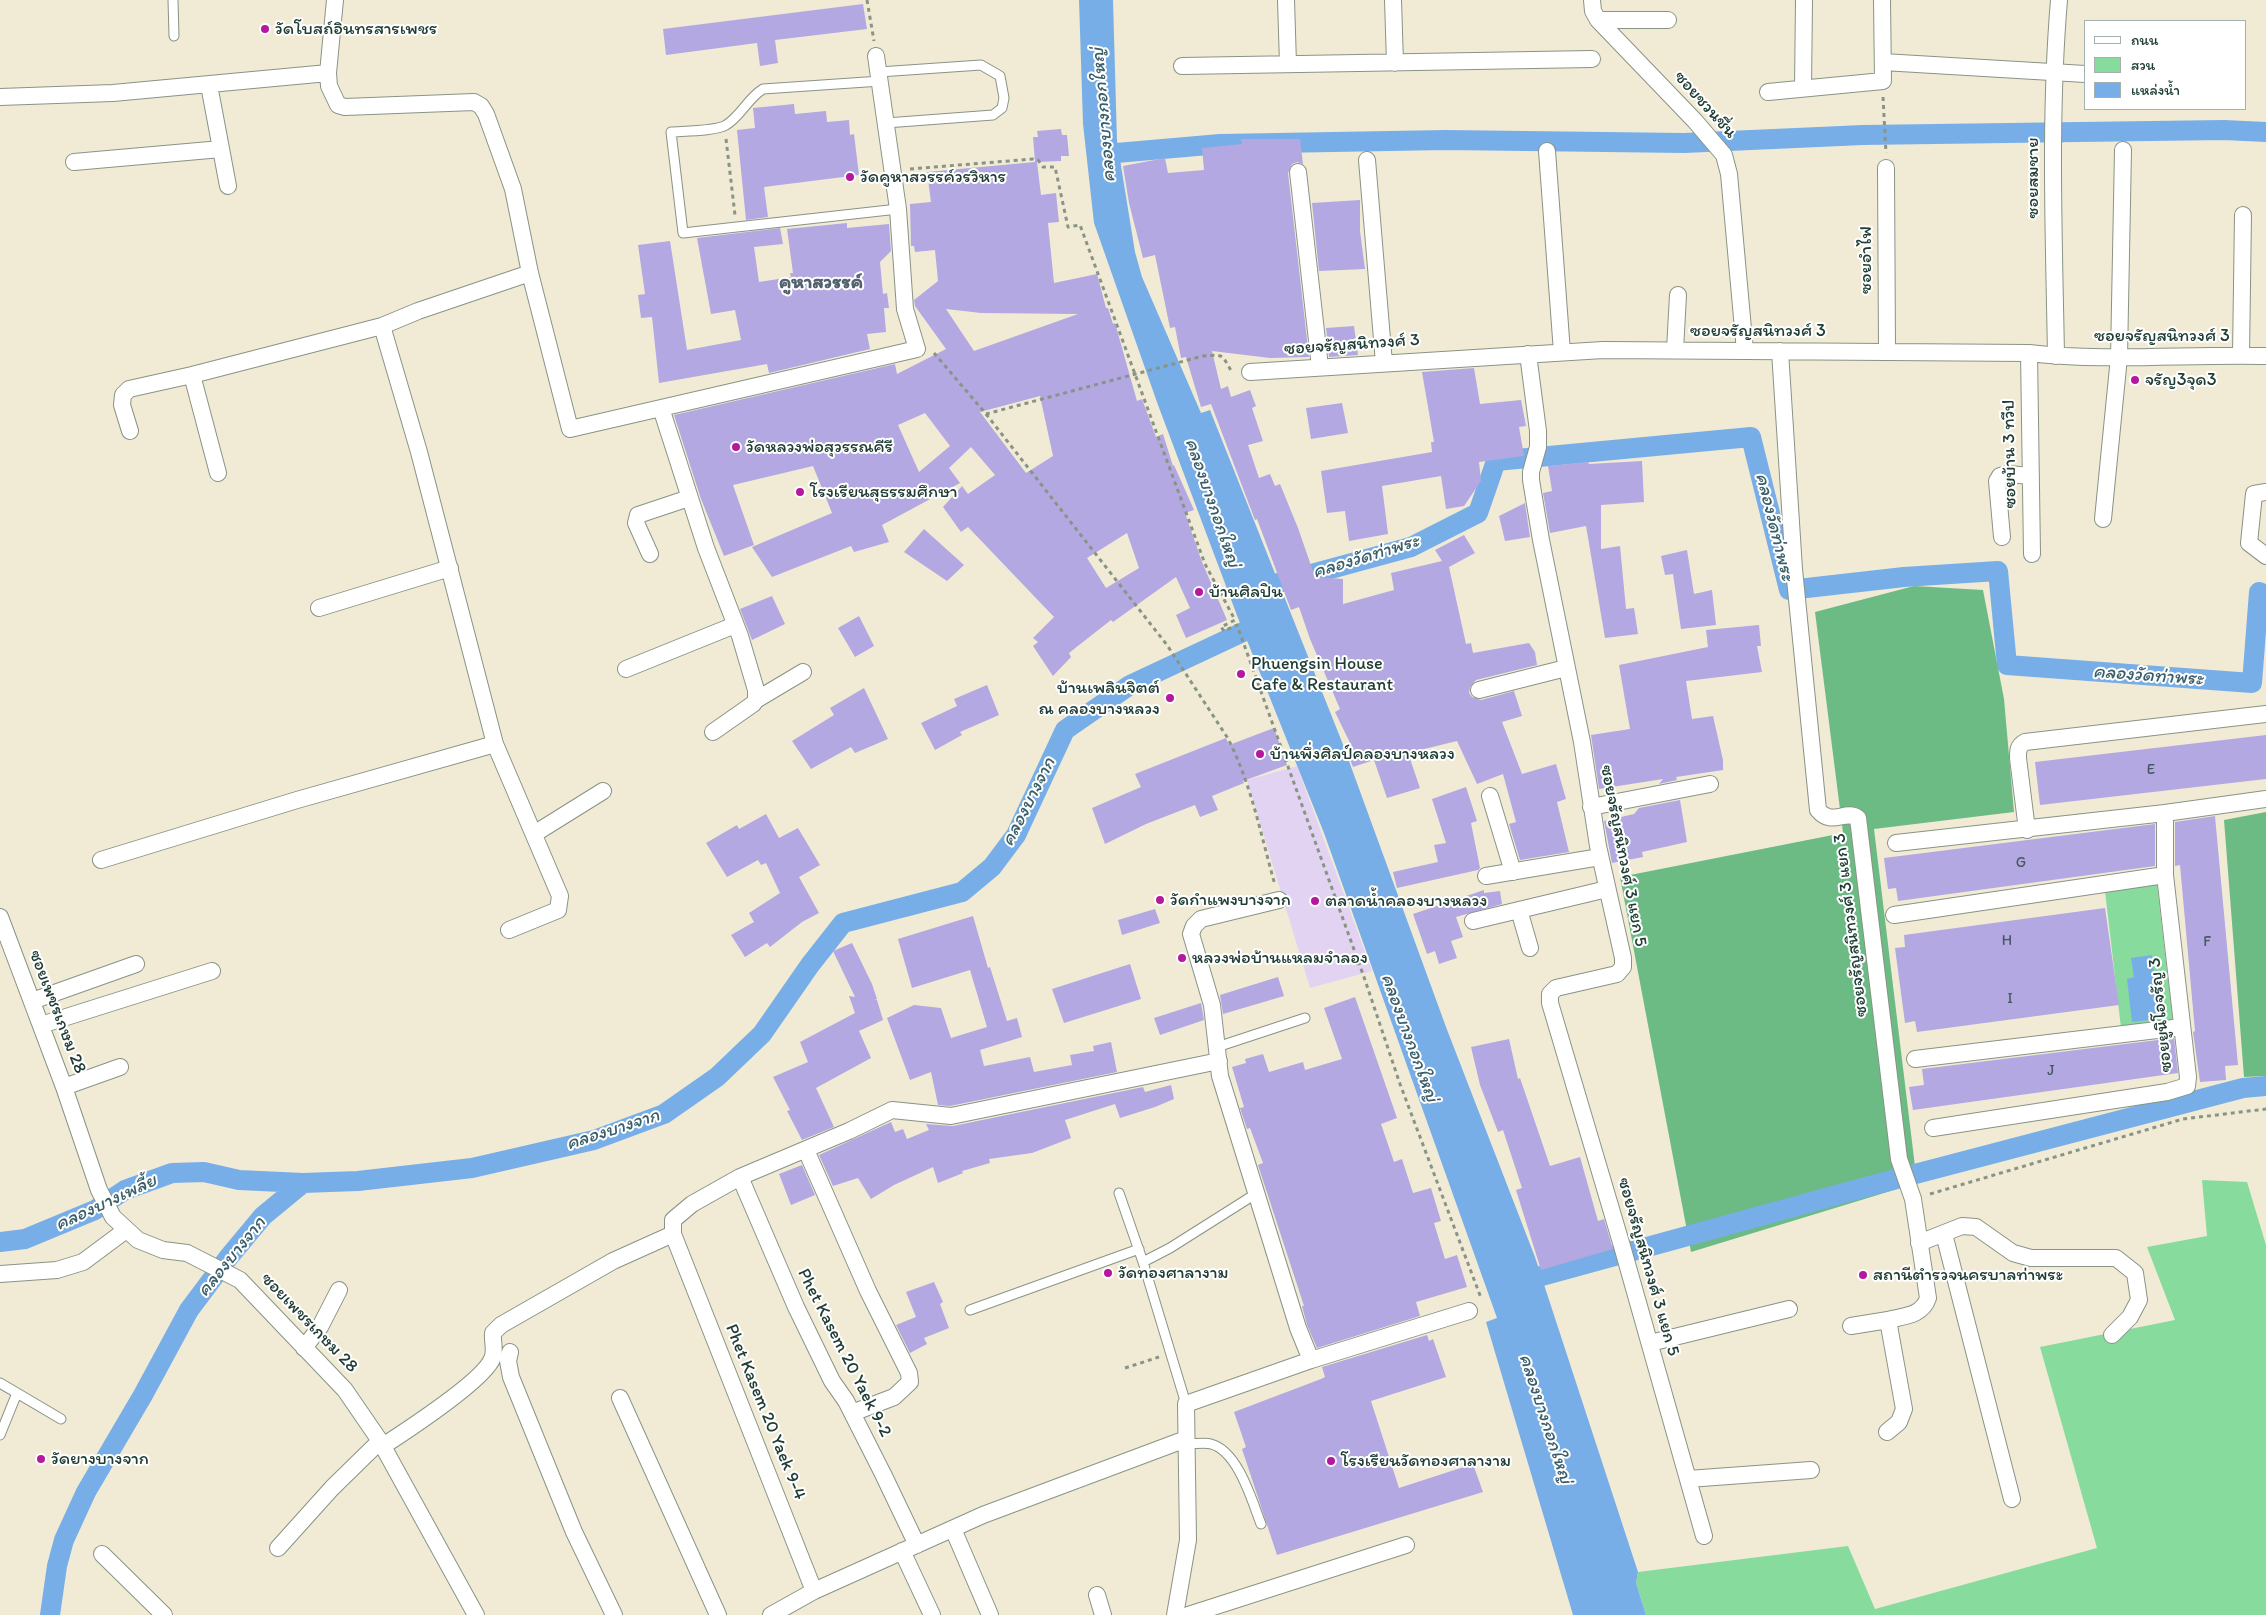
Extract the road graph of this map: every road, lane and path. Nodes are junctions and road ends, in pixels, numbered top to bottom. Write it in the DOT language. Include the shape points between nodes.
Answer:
graph roads {
  1 [pos="173,0"];
  2 [pos="335,0"];
  3 [pos="1286,0"];
  4 [pos="1393,0"];
  5 [pos="1592,0"];
  6 [pos="1804,0"];
  7 [pos="1882,0"];
  8 [pos="2059,0"];
  9 [pos="867,2"];
  10 [pos="1598,20"];
  11 [pos="1668,20"];
  12 [pos="174,36"];
  13 [pos="1592,58"];
  14 [pos="1883,62"];
  15 [pos="1395,63"];
  16 [pos="1288,64"];
  17 [pos="1182,66"];
  18 [pos="879,70"];
  19 [pos="328,73"];
  20 [pos="2053,73"];
  21 [pos="2084,74"];
  22 [pos="209,86"];
  23 [pos="1804,88"];
  24 [pos="1768,92"];
  25 [pos="0,97"];
  26 [pos="1884,114"];
  27 [pos="886,123"];
  28 [pos="725,126"];
  29 [pos="1886,141"];
  30 [pos="222,149"];
  31 [pos="2123,150"];
  32 [pos="1547,151"];
  33 [pos="1367,160"];
  34 [pos="74,162"];
  35 [pos="1886,168"];
  36 [pos="892,171"];
  37 [pos="1298,172"];
  38 [pos="228,186"];
  39 [pos="898,209"];
  40 [pos="2243,215"];
  41 [pos="737,227"];
  42 [pos="530,273"];
  43 [pos="1678,295"];
  44 [pos="382,326"];
  45 [pos="917,349"];
  46 [pos="1675,350"];
  47 [pos="1745,351"];
  48 [pos="1780,351"];
  49 [pos="1887,351"];
  50 [pos="1562,352"];
  51 [pos="2029,353"];
  52 [pos="1528,354"];
  53 [pos="2240,355"];
  54 [pos="2056,356"];
  55 [pos="2266,356"];
  56 [pos="2119,357"];
  57 [pos="1384,363"];
  58 [pos="1320,367"];
  59 [pos="1250,372"];
  60 [pos="192,375"];
  61 [pos="1135,375"];
  62 [pos="660,408"];
  63 [pos="986,414"];
  64 [pos="130,431"];
  65 [pos="218,474"];
  66 [pos="2031,476"];
  67 [pos="2266,492"];
  68 [pos="690,498"];
  69 [pos="2103,519"];
  70 [pos="2002,537"];
  71 [pos="650,554"];
  72 [pos="2032,554"];
  73 [pos="2266,556"];
  74 [pos="450,568"];
  75 [pos="319,608"];
  76 [pos="735,624"];
  77 [pos="1566,668"];
  78 [pos="626,669"];
  79 [pos="803,672"];
  80 [pos="1479,690"];
  81 [pos="756,700"];
  82 [pos="2266,714"];
  83 [pos="713,732"];
  84 [pos="495,744"];
  85 [pos="1710,784"];
  86 [pos="603,791"];
  87 [pos="1490,796"];
  88 [pos="2266,799"];
  89 [pos="1591,806"];
  90 [pos="2165,813"];
  91 [pos="2027,830"];
  92 [pos="534,834"];
  93 [pos="1896,843"];
  94 [pos="1600,857"];
  95 [pos="101,860"];
  96 [pos="1513,872"];
  97 [pos="2165,875"];
  98 [pos="1486,876"];
  99 [pos="1607,889"];
  100 [pos="1279,900"];
  101 [pos="1519,910"];
  102 [pos="1894,915"];
  103 [pos="0,917"];
  104 [pos="1473,921"];
  105 [pos="509,930"];
  106 [pos="1530,948"];
  107 [pos="7,958"];
  108 [pos="1365,961"];
  109 [pos="136,964"];
  110 [pos="1356,964"];
  111 [pos="212,971"];
  112 [pos="32,1001"];
  113 [pos="1306,1018"];
  114 [pos="41,1025"];
  115 [pos="2182,1027"];
  116 [pos="1218,1054"];
  117 [pos="1916,1059"];
  118 [pos="120,1068"];
  119 [pos="64,1087"];
  120 [pos="2266,1109"];
  121 [pos="1933,1128"];
  122 [pos="806,1150"];
  123 [pos="740,1177"];
  124 [pos="1119,1193"];
  125 [pos="1257,1193"];
  126 [pos="1912,1194"];
  127 [pos="126,1230"];
  128 [pos="1944,1234"];
  129 [pos="676,1241"];
  130 [pos="1919,1243"];
  131 [pos="1139,1248"];
  132 [pos="1143,1262"];
  133 [pos="0,1274"];
  134 [pos="339,1290"];
  135 [pos="1476,1307"];
  136 [pos="1789,1309"];
  137 [pos="970,1310"];
  138 [pos="1888,1320"];
  139 [pos="1851,1326"];
  140 [pos="2112,1335"];
  141 [pos="1650,1343"];
  142 [pos="304,1348"];
  143 [pos="510,1352"];
  144 [pos="1171,1353"];
  145 [pos="1311,1360"];
  146 [pos="1126,1368"];
  147 [pos="0,1383"];
  148 [pos="17,1393"];
  149 [pos="620,1398"];
  150 [pos="1186,1404"];
  151 [pos="852,1413"];
  152 [pos="61,1419"];
  153 [pos="1887,1432"];
  154 [pos="0,1435"];
  155 [pos="1187,1442"];
  156 [pos="382,1443"];
  157 [pos="1811,1470"];
  158 [pos="1688,1479"];
  159 [pos="2012,1499"];
  160 [pos="1261,1524"];
  161 [pos="953,1529"];
  162 [pos="1704,1536"];
  163 [pos="1406,1545"];
  164 [pos="278,1548"];
  165 [pos="910,1548"];
  166 [pos="102,1554"];
  167 [pos="814,1591"];
  168 [pos="1097,1595"];
  169 [pos="782,1612"];
  170 [pos="164,1615"];
  171 [pos="476,1615"];
  172 [pos="614,1615"];
  173 [pos="718,1615"];
  174 [pos="932,1615"];
  175 [pos="990,1615"];
  176 [pos="1103,1615"];
  177 [pos="1175,1615"];
  178 [pos="1188,1615"];
  1 -- 12 [label="lane"];
  2 -- 19 [label="street"];
  3 -- 16 [label="street"];
  4 -- 15 [label="street"];
  5 -- 10 [label="street, ซอยชวนชื่น"];
  6 -- 23 [label="street"];
  7 -- 14 [label="street"];
  8 -- 20 [label="street, ซอยสมชาย"];
  9 -- 18 [label="path"];
  10 -- 11 [label="street"];
  10 -- 47 [label="street, ซอยชวนชื่น" via="1695,121 1724,156 1729,174"];
  13 -- 15 [label="street"];
  14 -- 20 [label="street"];
  14 -- 23 [label="street" via="1883,81"];
  15 -- 16 [label="street"];
  16 -- 17 [label="street"];
  18 -- 27 [label="street"];
  18 -- 27 [label="lane" via="981,65 1000,76 1003,87 1002,108 993,115"];
  18 -- 28 [label="lane" via="763,89 752,96"];
  19 -- 22 [label="street"];
  19 -- 42 [label="street" via="334,100 345,107 474,102 481,106 513,189"];
  20 -- 21 [label="street"];
  20 -- 54 [label="street, ซอยสมชาย"];
  22 -- 25 [label="street"];
  22 -- 30 [label="street"];
  23 -- 24 [label="street"];
  26 -- 29 [label="path"];
  27 -- 36 [label="street"];
  28 -- 41 [label="path"];
  28 -- 41 [label="lane" via="672,132 683,233"];
  30 -- 34 [label="street"];
  30 -- 38 [label="street"];
  31 -- 56 [label="street"];
  32 -- 50 [label="street"];
  33 -- 57 [label="street"];
  35 -- 49 [label="street, ซอยอำไฟ"];
  36 -- 39 [label="street"];
  36 -- 61 [label="path" via="1033,159 1038,160 1043,168 1055,167 1068,227 1080,225"];
  37 -- 58 [label="street"];
  39 -- 41 [label="lane"];
  39 -- 45 [label="street" via="905,309"];
  40 -- 53 [label="street"];
  42 -- 44 [label="street"];
  42 -- 62 [label="street" via="570,429"];
  43 -- 46 [label="street"];
  44 -- 60 [label="street"];
  44 -- 74 [label="street"];
  45 -- 62 [label="street"];
  45 -- 63 [label="path" via="934,352"];
  46 -- 47 [label="street, ซอยจรัญสนิทวงศ์ 3"];
  46 -- 50 [label="street, ซอยจรัญสนิทวงศ์ 3"];
  47 -- 48 [label="street, ซอยจรัญสนิทวงศ์ 3"];
  48 -- 49 [label="street, ซอยจรัญสนิทวงศ์ 3"];
  48 -- 126 [label="street, ซอยจรัญสนิทวงศ์ 3 แยก 3" via="1794,570 1818,810 1829,818 1853,815 1858,818 1899,1159"];
  49 -- 51 [label="street, ซอยจรัญสนิทวงศ์ 3"];
  50 -- 52 [label="street, ซอยจรัญสนิทวงศ์ 3"];
  51 -- 54 [label="street, ซอยจรัญสนิทวงศ์ 3"];
  51 -- 66 [label="street, ซอยบ้าน 3 ทวีป"];
  52 -- 57 [label="street, ซอยจรัญสนิทวงศ์ 3"];
  52 -- 77 [label="street, ซอยจรัญสนิทวงศ์ 3 แยก 5" via="1538,431 1531,472"];
  53 -- 55 [label="street, ซอยจรัญสนิทวงศ์ 3"];
  53 -- 56 [label="street, ซอยจรัญสนิทวงศ์ 3"];
  54 -- 56 [label="street, ซอยจรัญสนิทวงศ์ 3"];
  56 -- 69 [label="street"];
  57 -- 58 [label="street, ซอยจรัญสนิทวงศ์ 3"];
  58 -- 59 [label="street, ซอยจรัญสนิทวงศ์ 3"];
  59 -- 61 [label="path" via="1231,372 1227,360 1221,356 1203,356"];
  60 -- 64 [label="street" via="129,389 123,394 122,404"];
  60 -- 65 [label="street"];
  61 -- 63 [label="path"];
  61 -- 135 [label="path" via="1205,564 1235,620 1221,627 1224,631 1238,625 1365,980"];
  62 -- 68 [label="street"];
  63 -- 100 [label="path" via="1167,645 1234,751"];
  66 -- 70 [label="street" via="2008,474 2000,476 1997,481"];
  66 -- 72 [label="street, ซอยบ้าน 3 ทวีป"];
  67 -- 73 [label="street" via="2254,494 2249,536 2249,543"];
  68 -- 71 [label="street" via="638,514 636,523"];
  68 -- 76 [label="street"];
  74 -- 75 [label="street"];
  74 -- 84 [label="street"];
  76 -- 78 [label="street"];
  76 -- 81 [label="street" via="756,690"];
  77 -- 80 [label="street"];
  77 -- 89 [label="street, ซอยจรัญสนิทวงศ์ 3 แยก 5" via="1582,742"];
  79 -- 81 [label="street"];
  81 -- 83 [label="street"];
  82 -- 91 [label="street" via="2020,744 2018,758"];
  84 -- 92 [label="street"];
  84 -- 95 [label="street"];
  85 -- 89 [label="street"];
  86 -- 92 [label="street"];
  87 -- 96 [label="street"];
  88 -- 90 [label="street"];
  89 -- 94 [label="street, ซอยจรัญสนิทวงศ์ 3 แยก 5"];
  90 -- 91 [label="street"];
  90 -- 97 [label="street, ซอยยูนิโอจรัญ 3"];
  91 -- 93 [label="street"];
  92 -- 105 [label="street" via="561,903 558,910"];
  94 -- 96 [label="street"];
  94 -- 99 [label="street, ซอยจรัญสนิทวงศ์ 3 แยก 5"];
  96 -- 98 [label="street"];
  97 -- 102 [label="street"];
  97 -- 115 [label="street, ซอยยูนิโอจรัญ 3"];
  99 -- 101 [label="street"];
  99 -- 141 [label="street, ซอยจรัญสนิทวงศ์ 3 แยก 5" via="1623,958 1622,968 1617,974 1556,988 1550,994 1550,1003"];
  100 -- 116 [label="street" via="1201,920 1194,926 1191,934 1212,1005"];
  101 -- 104 [label="street"];
  101 -- 106 [label="street"];
  103 -- 107 [label="street, ซอยเพชรเกษม 28"];
  107 -- 112 [label="street, ซอยเพชรเกษม 28"];
  108 -- 110 [label="path"];
  109 -- 112 [label="street"];
  111 -- 114 [label="street"];
  112 -- 114 [label="street, ซอยเพชรเกษม 28"];
  113 -- 116 [label="lane"];
  114 -- 119 [label="street, ซอยเพชรเกษม 28"];
  115 -- 117 [label="street"];
  115 -- 121 [label="street, ซอยยูนิโอจรัญ 3" via="2189,1084 2184,1088"];
  116 -- 122 [label="street" via="950,1116 892,1110"];
  116 -- 125 [label="street" via="1220,1076"];
  118 -- 119 [label="street"];
  119 -- 127 [label="street, ซอยเพชรเกษม 28" via="100,1190 113,1218"];
  120 -- 126 [label="path" via="2183,1119"];
  122 -- 123 [label="street"];
  122 -- 151 [label="street" via="868,1291 909,1373 910,1382 894,1398"];
  123 -- 129 [label="street" via="679,1214 673,1220"];
  123 -- 151 [label="street, Phet Kasem 20 Yaek 9-2" via="796,1307 832,1381"];
  124 -- 131 [label="lane"];
  125 -- 132 [label="lane"];
  125 -- 145 [label="street" via="1298,1328"];
  126 -- 130 [label="street, ซอยจรัญสนิทวงศ์ 3 แยก 3"];
  127 -- 133 [label="street" via="83,1262 57,1270"];
  127 -- 142 [label="street, ซอยเพชรเกษม 28" via="138,1240 163,1250 187,1253 240,1280"];
  128 -- 130 [label="street"];
  128 -- 140 [label="street" via="1962,1226 1976,1226 2013,1253 2031,1258 2116,1258 2135,1273 2139,1300 2130,1317"];
  128 -- 159 [label="street"];
  129 -- 156 [label="street" via="613,1261 501,1325 493,1333 492,1359 485,1369 443,1405"];
  129 -- 167 [label="street, Phet Kasem 20 Yaek 9-4"];
  130 -- 138 [label="street, ซอยจรัญสนิทวงศ์ 3 แยก 3" via="1928,1298 1925,1307 1919,1312"];
  131 -- 132 [label="lane"];
  131 -- 137 [label="lane"];
  132 -- 144 [label="lane"];
  134 -- 142 [label="street" via="320,1327"];
  135 -- 145 [label="street"];
  136 -- 141 [label="street"];
  138 -- 139 [label="street"];
  138 -- 153 [label="street" via="1904,1409 1899,1422"];
  141 -- 158 [label="street, ซอยจรัญสนิทวงศ์ 3 แยก 5"];
  142 -- 156 [label="street, ซอยเพชรเกษม 28" via="345,1390"];
  143 -- 172 [label="street" via="511,1376 574,1532"];
  144 -- 146 [label="path"];
  144 -- 150 [label="lane"];
  145 -- 150 [label="street"];
  147 -- 148 [label="lane"];
  148 -- 152 [label="lane"];
  148 -- 154 [label="lane"];
  149 -- 173 [label="street"];
  150 -- 155 [label="street"];
  151 -- 165 [label="street, Phet Kasem 20 Yaek 9-2"];
  155 -- 160 [label="lane" via="1212,1444 1229,1455 1246,1485"];
  155 -- 161 [label="street"];
  155 -- 177 [label="street" via="1188,1540"];
  156 -- 164 [label="street" via="332,1488"];
  156 -- 171 [label="street, ซอยเพชรเกษม 28"];
  157 -- 158 [label="street"];
  158 -- 162 [label="street, ซอยจรัญสนิทวงศ์ 3 แยก 5"];
  161 -- 165 [label="street"];
  161 -- 175 [label="street"];
  163 -- 178 [label="street"];
  165 -- 167 [label="street"];
  165 -- 174 [label="street, Phet Kasem 20 Yaek 9-2"];
  166 -- 170 [label="street"];
  167 -- 169 [label="street"];
  168 -- 176 [label="street"];
}
